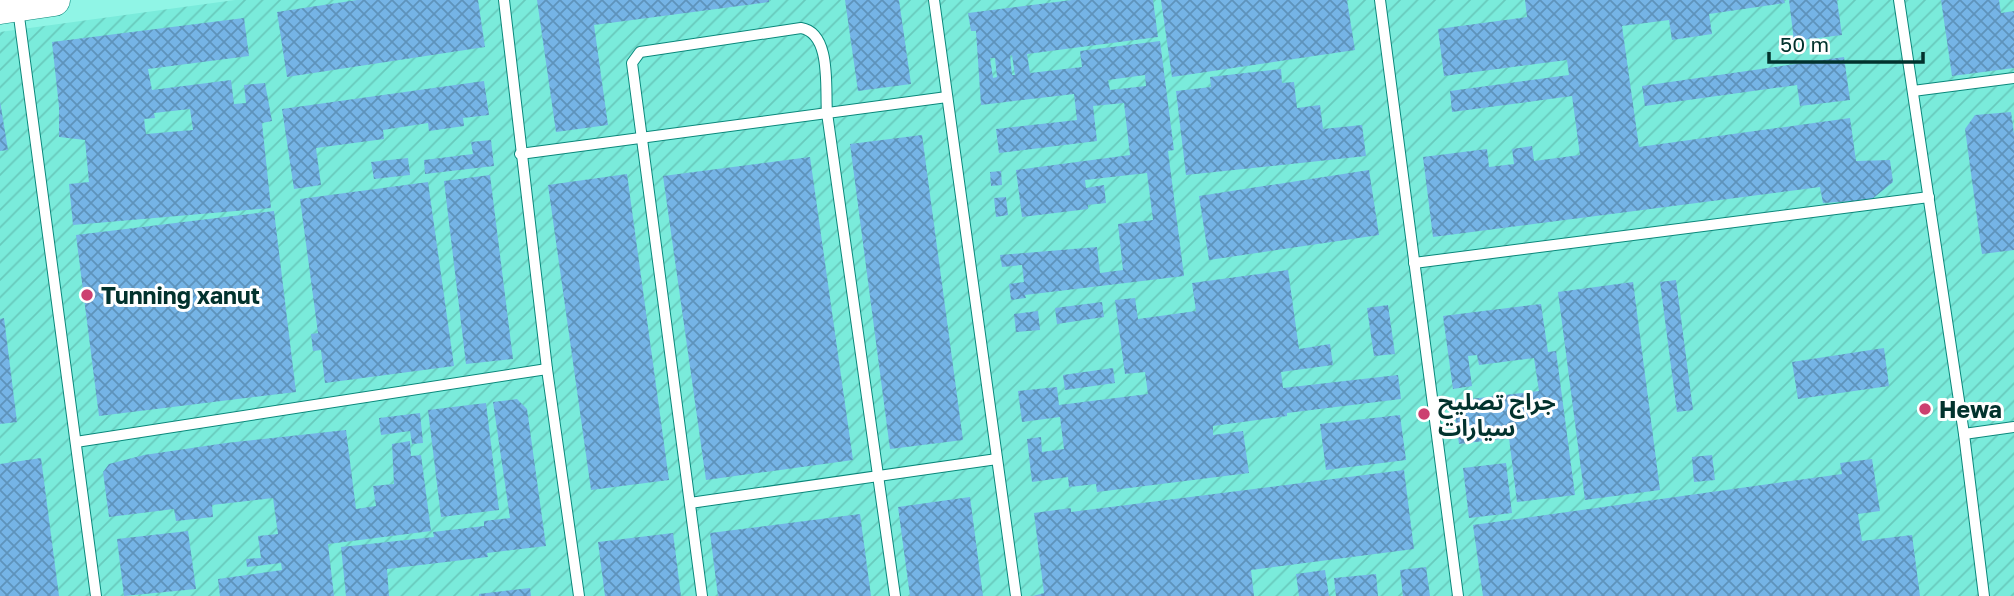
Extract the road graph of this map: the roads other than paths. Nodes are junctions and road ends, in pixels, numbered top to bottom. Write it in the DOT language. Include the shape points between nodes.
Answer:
graph roads {
  1 [pos="54,0"];
  2 [pos="503,0"];
  3 [pos="934,0"];
  4 [pos="1380,0"];
  5 [pos="1899,0"];
  6 [pos="9,6"];
  7 [pos="2014,78"];
  8 [pos="1913,91"];
  9 [pos="947,97"];
  10 [pos="827,113"];
  11 [pos="643,138"];
  12 [pos="520,154"];
  13 [pos="1929,197"];
  14 [pos="1414,263"];
  15 [pos="547,369"];
  16 [pos="2014,427"];
  17 [pos="1964,434"];
  18 [pos="76,442"];
  19 [pos="997,459"];
  20 [pos="878,476"];
  21 [pos="690,503"];
  22 [pos="96,596"];
  23 [pos="579,596"];
  24 [pos="702,596"];
  25 [pos="895,596"];
  26 [pos="1016,596"];
  27 [pos="1458,596"];
  28 [pos="1984,596"];
  1 -- 6 [label="main road"];
  2 -- 12 [label="lane"];
  3 -- 9 [label="lane"];
  4 -- 14 [label="lane"];
  5 -- 8 [label="lane"];
  6 -- 18 [label="lane"];
  7 -- 8 [label="lane"];
  8 -- 13 [label="lane"];
  9 -- 10 [label="lane"];
  9 -- 19 [label="lane"];
  10 -- 11 [label="lane"];
  10 -- 11 [label="lane" via="821,44 814,33 801,28 640,52 632,70"];
  10 -- 20 [label="lane"];
  11 -- 12 [label="lane"];
  11 -- 21 [label="lane"];
  12 -- 15 [label="lane"];
  13 -- 14 [label="lane"];
  13 -- 17 [label="lane"];
  14 -- 27 [label="lane"];
  15 -- 18 [label="lane"];
  15 -- 23 [label="lane"];
  16 -- 17 [label="lane"];
  17 -- 28 [label="lane"];
  18 -- 22 [label="lane"];
  19 -- 20 [label="lane"];
  19 -- 26 [label="lane"];
  20 -- 21 [label="lane"];
  20 -- 25 [label="lane"];
  21 -- 24 [label="lane"];
}
